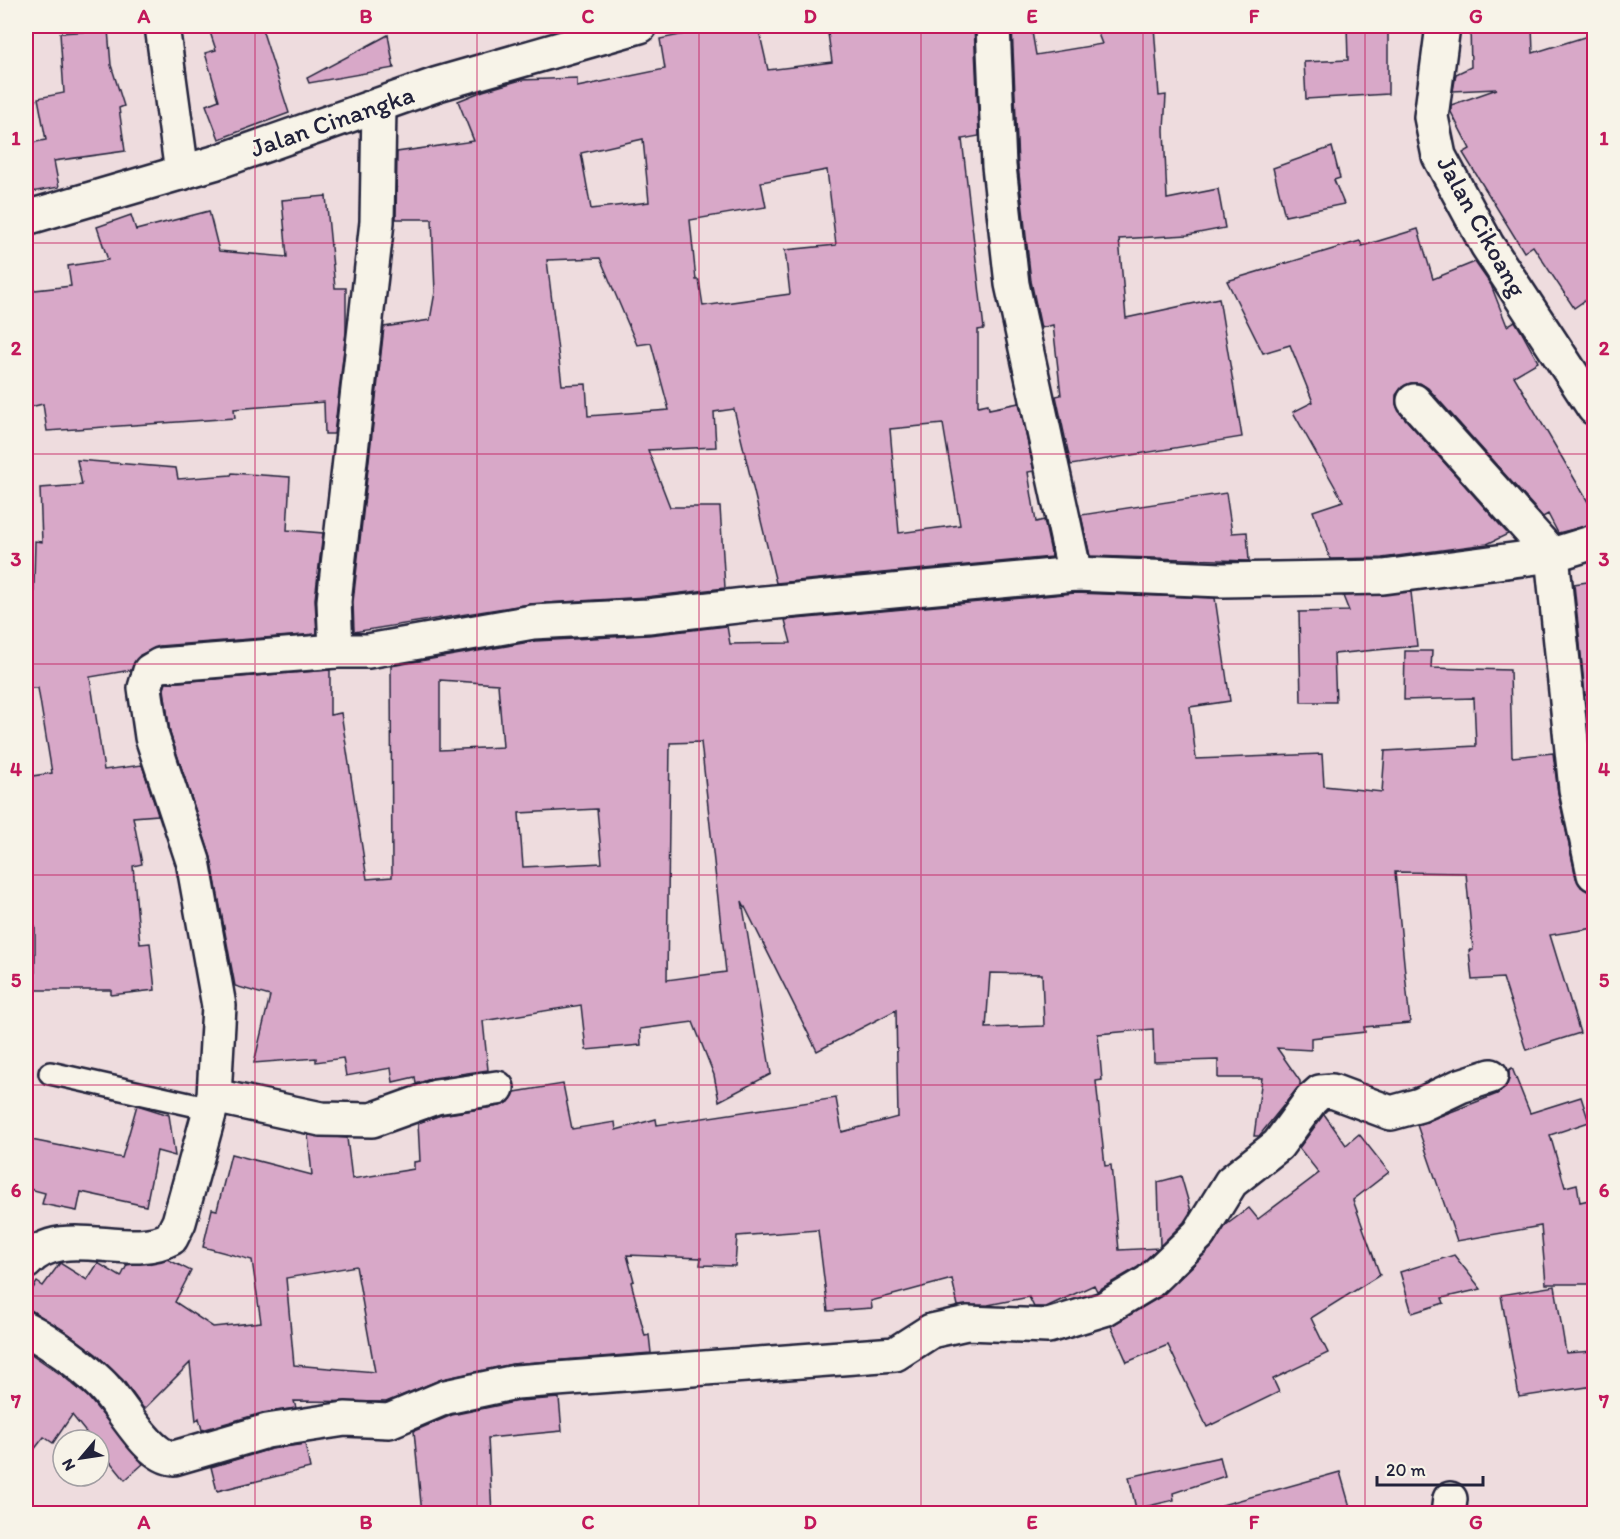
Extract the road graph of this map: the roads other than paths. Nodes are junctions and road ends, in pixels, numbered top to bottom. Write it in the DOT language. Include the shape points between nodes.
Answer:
graph roads {
  1 [pos="162,26"];
  2 [pos="639,26"];
  3 [pos="993,26"];
  4 [pos="1443,26"];
  5 [pos="379,106"];
  6 [pos="182,173"];
  7 [pos="26,218"];
  8 [pos="1414,401"];
  9 [pos="1594,408"];
  10 [pos="1594,542"];
  11 [pos="1552,555"];
  12 [pos="1075,574"];
  13 [pos="336,651"];
  14 [pos="1594,873"];
  15 [pos="50,1073"];
  16 [pos="1491,1076"];
  17 [pos="497,1088"];
  18 [pos="212,1102"];
  19 [pos="26,1262"];
  20 [pos="26,1329"];
  1 -- 6 [label="street"];
  2 -- 5 [label="street, Jalan Cinangka" via="438,84"];
  3 -- 12 [label="street" via="999,166 1012,284"];
  4 -- 9 [label="street, Jalan Cikoang" via="1431,117 1439,156 1487,245"];
  5 -- 6 [label="street, Jalan Cinangka"];
  5 -- 13 [label="street" via="377,222 334,601"];
  6 -- 7 [label="street, Jalan Cinangka"];
  8 -- 11 [label="street"];
  10 -- 11 [label="street"];
  11 -- 12 [label="street" via="1383,577 1222,580"];
  11 -- 14 [label="street" via="1576,789"];
  12 -- 13 [label="street" via="648,616 533,622 368,651"];
  13 -- 18 [label="street" via="160,665 150,671 145,688 152,737 193,861 219,1006"];
  15 -- 18 [label="lane"];
  16 -- 20 [label="street" via="1390,1113 1332,1091 1320,1092 1278,1145 1231,1182 1199,1234 1149,1282 1104,1309 1048,1326 967,1323 931,1331 895,1354 516,1382 446,1397 389,1421 345,1419 267,1431 165,1458 153,1450 101,1383"];
  17 -- 18 [label="street" via="436,1097 372,1120 321,1119"];
  18 -- 19 [label="street" via="179,1222 171,1238 144,1247 56,1244"];
}
